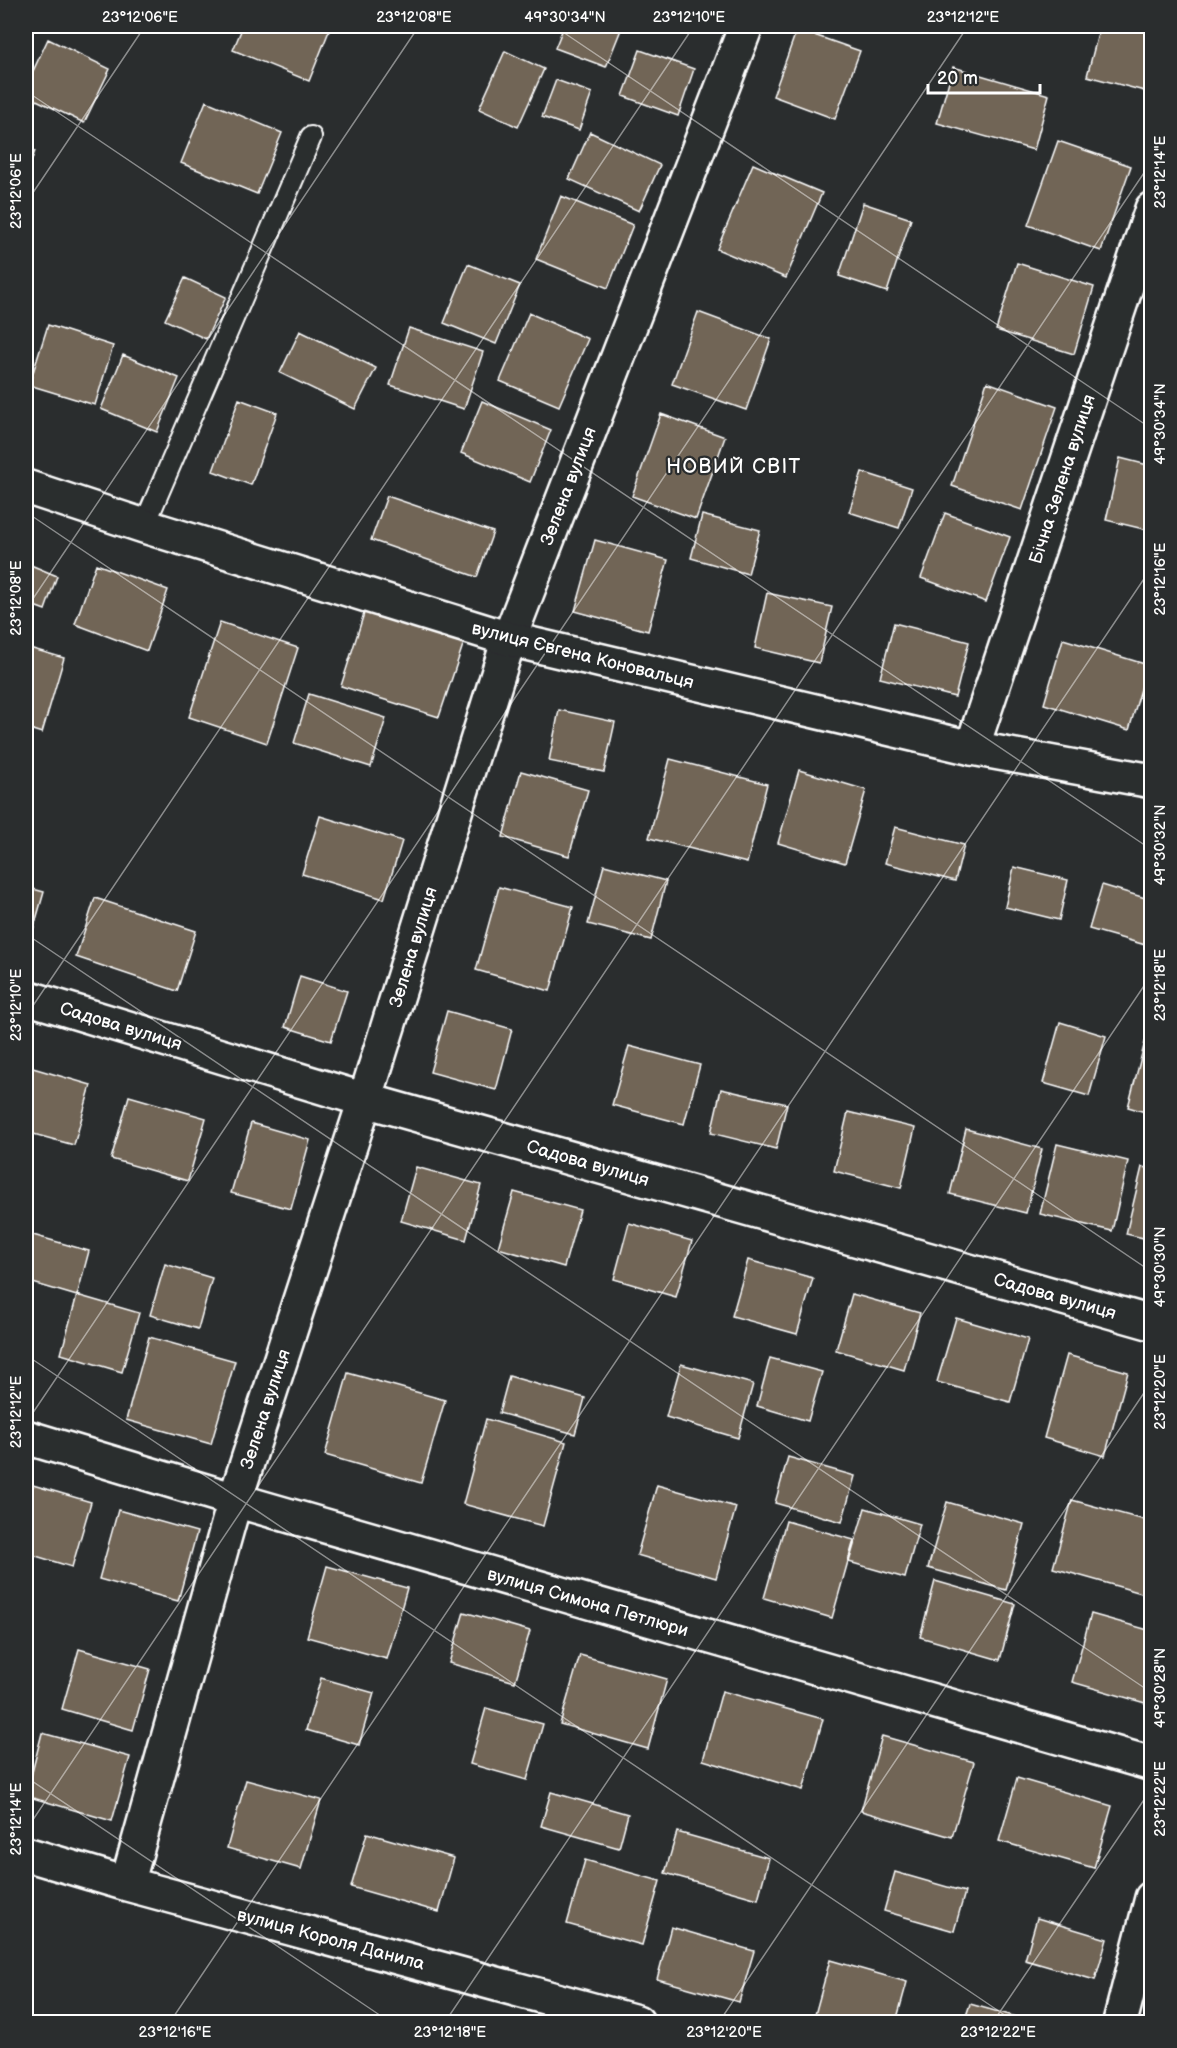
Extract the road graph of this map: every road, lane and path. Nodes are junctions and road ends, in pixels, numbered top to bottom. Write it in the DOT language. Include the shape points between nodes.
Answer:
graph roads {
  1 [pos="746,26"];
  2 [pos="311,137"];
  3 [pos="1152,209"];
  4 [pos="26,487"];
  5 [pos="144,526"];
  6 [pos="509,639"];
  7 [pos="972,748"];
  8 [pos="1152,781"];
  9 [pos="26,997"];
  10 [pos="365,1100"];
  11 [pos="1152,1323"];
  12 [pos="26,1437"];
  13 [pos="235,1500"];
  14 [pos="1152,1764"];
  15 [pos="26,1854"];
  16 [pos="126,1884"];
  17 [pos="1152,1898"];
  18 [pos="637,2022"];
  19 [pos="1120,2022"];
  1 -- 6 [label="street, Зелена вулиця"];
  2 -- 5 [label="lane"];
  3 -- 7 [label="street, Бічна Зелена вулиця"];
  4 -- 5 [label="street, вулиця Євгена Коновальця"];
  5 -- 6 [label="street, вулиця Євгена Коновальця"];
  6 -- 7 [label="street, вулиця Євгена Коновальця"];
  6 -- 10 [label="street, Зелена вулиця"];
  7 -- 8 [label="street, вулиця Євгена Коновальця"];
  9 -- 10 [label="street, Садова вулиця"];
  10 -- 11 [label="street, Садова вулиця"];
  10 -- 13 [label="street, Зелена вулиця"];
  12 -- 13 [label="street, вулиця Симона Петлюри"];
  13 -- 14 [label="street, вулиця Симона Петлюри"];
  13 -- 16 [label="street, Зелена вулиця"];
  15 -- 16 [label="street, вулиця Короля Данила"];
  16 -- 18 [label="street, вулиця Короля Данила"];
  17 -- 19 [label="street"];
}
